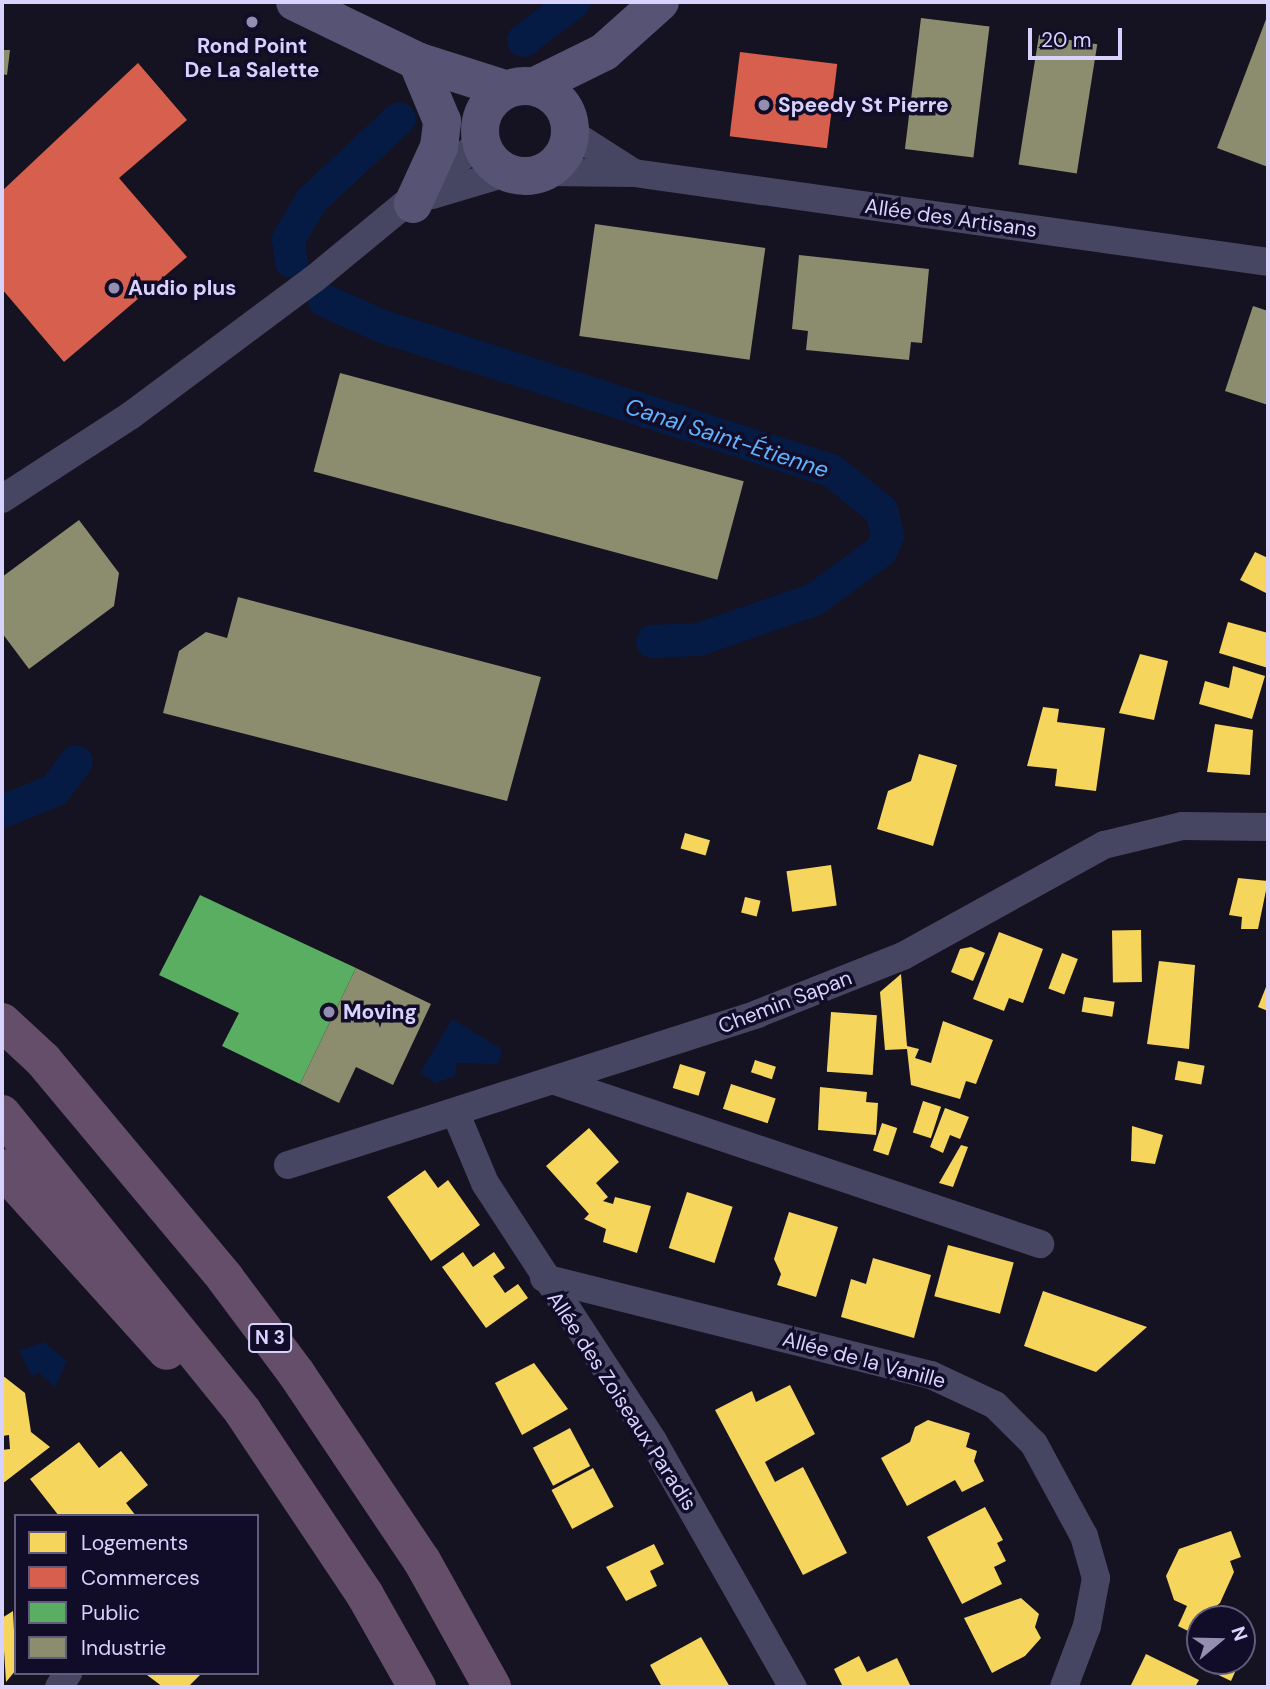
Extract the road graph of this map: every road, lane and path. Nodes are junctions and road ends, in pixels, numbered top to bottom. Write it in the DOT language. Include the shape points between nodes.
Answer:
graph roads {
  1 [pos="295,2"];
  2 [pos="660,2"];
  3 [pos="604,52"];
  4 [pos="417,61"];
  5 [pos="520,88"];
  6 [pos="570,126"];
  7 [pos="480,132"];
  8 [pos="545,172"];
  9 [pos="506,173"];
  10 [pos="634,173"];
  11 [pos="413,204"];
  12 [pos="1268,262"];
  13 [pos="2,499"];
  14 [pos="1268,827"];
  15 [pos="2,1014"];
  16 [pos="2,1022"];
  17 [pos="43,1060"];
  18 [pos="555,1082"];
  19 [pos="2,1114"];
  20 [pos="456,1114"];
  21 [pos="288,1165"];
  22 [pos="2,1168"];
  23 [pos="1041,1244"];
  24 [pos="544,1278"];
  25 [pos="305,1501"];
  26 [pos="417,1687"];
  27 [pos="492,1687"];
  28 [pos="793,1687"];
  29 [pos="1064,1687"];
  1 -- 4 [label="street"];
  2 -- 3 [label="street"];
  3 -- 5 [label="street"];
  3 -- 6 [label="street"];
  4 -- 5 [label="street"];
  4 -- 7 [label="street"];
  4 -- 11 [label="street" via="442,121 439,147"];
  5 -- 6 [label="street" via="557,98"];
  5 -- 7 [label="street"];
  6 -- 8 [label="street" via="563,155"];
  6 -- 10 [label="street, Allée des Artisans"];
  7 -- 9 [label="street"];
  7 -- 11 [label="street"];
  8 -- 9 [label="street"];
  8 -- 10 [label="street, Allée des Artisans"];
  9 -- 11 [label="street"];
  10 -- 12 [label="street, Allée des Artisans"];
  11 -- 13 [label="street" via="130,416"];
  14 -- 18 [label="street, Chemin Sapan" via="1182,826 1104,845 903,956 757,1014"];
  15 -- 17 [label="highway"];
  16 -- 17 [label="highway, N 3"];
  17 -- 27 [label="highway, N 3" via="296,1373 422,1561"];
  18 -- 20 [label="street, Chemin Sapan"];
  18 -- 23 [label="street"];
  19 -- 25 [label="highway" via="173,1320"];
  20 -- 21 [label="street, Chemin Sapan"];
  20 -- 24 [label="street, Allée des Zoiseaux Paradis" via="485,1183"];
  22 -- 25 [label="highway"];
  24 -- 28 [label="street, Allée des Zoiseaux Paradis" via="653,1441"];
  24 -- 29 [label="street, Allée de la Vanille" via="931,1375 995,1405 1034,1444 1084,1536 1096,1578 1087,1626"];
  25 -- 26 [label="highway"];
}
